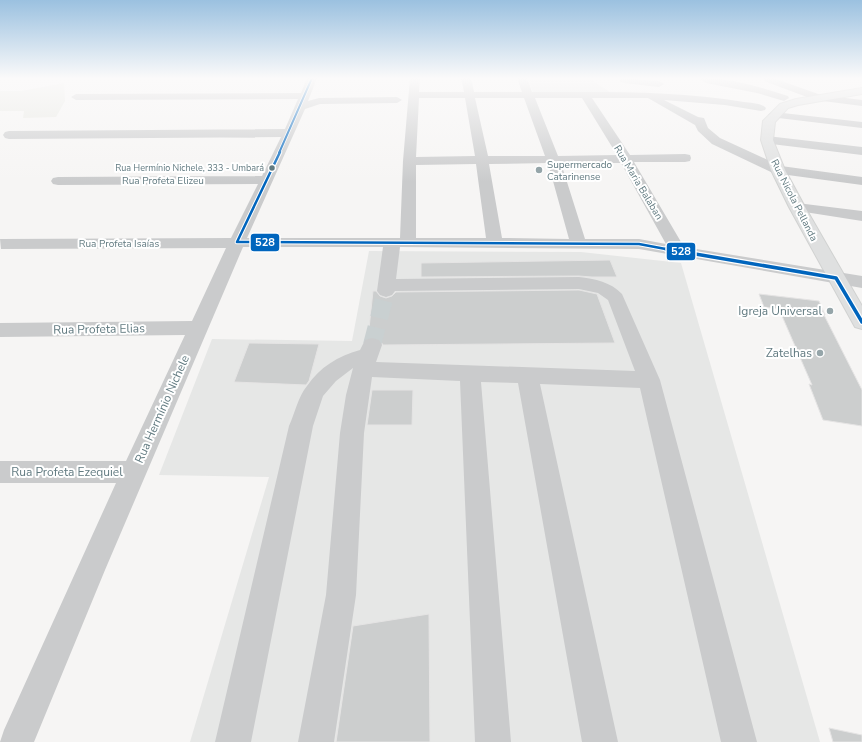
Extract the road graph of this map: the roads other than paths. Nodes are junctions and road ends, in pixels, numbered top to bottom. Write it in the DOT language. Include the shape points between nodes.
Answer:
graph roads {
  1 [pos="767,112"];
  2 [pos="297,113"];
  3 [pos="413,113"];
  4 [pos="472,113"];
  5 [pos="534,113"];
  6 [pos="596,113"];
  7 [pos="682,113"];
  8 [pos="772,113"];
  9 [pos="862,125"];
  10 [pos="289,133"];
  11 [pos="5,134"];
  12 [pos="767,140"];
  13 [pos="862,151"];
  14 [pos="685,158"];
  15 [pos="626,159"];
  16 [pos="482,160"];
  17 [pos="553,160"];
  18 [pos="409,161"];
  19 [pos="778,170"];
  20 [pos="267,180"];
  21 [pos="58,181"];
  22 [pos="862,181"];
  23 [pos="797,207"];
  24 [pos="862,216"];
  25 [pos="237,242"];
  26 [pos="400,243"];
  27 [pos="496,243"];
  28 [pos="578,243"];
  29 [pos="1,244"];
  30 [pos="678,250"];
  31 [pos="836,278"];
  32 [pos="862,282"];
  33 [pos="862,322"];
  34 [pos="199,328"];
  35 [pos="0,330"];
  36 [pos="367,357"];
  37 [pos="470,373"];
  38 [pos="527,375"];
  39 [pos="650,380"];
  40 [pos="0,472"];
  41 [pos="134,472"];
  42 [pos="16,742"];
  43 [pos="233,742"];
  44 [pos="316,742"];
  45 [pos="493,742"];
  46 [pos="600,742"];
  47 [pos="739,742"];
  1 -- 12 [label="main road, Rua Nicola Pellanda"];
  2 -- 10 [label="street, Rua Hermínio Nichele"];
  3 -- 18 [label="street"];
  4 -- 16 [label="street"];
  5 -- 17 [label="street"];
  6 -- 15 [label="street, Rua Maria Balaban"];
  7 -- 19 [label="street" via="700,122 702,129 716,141"];
  8 -- 9 [label="street"];
  10 -- 11 [label="street"];
  10 -- 20 [label="street, Rua Hermínio Nichele"];
  12 -- 13 [label="street"];
  12 -- 19 [label="main road, Rua Nicola Pellanda"];
  14 -- 15 [label="street"];
  15 -- 17 [label="street"];
  15 -- 30 [label="street, Rua Maria Balaban"];
  16 -- 17 [label="street"];
  16 -- 18 [label="street"];
  16 -- 27 [label="street"];
  17 -- 28 [label="street"];
  18 -- 26 [label="street"];
  19 -- 22 [label="street"];
  19 -- 23 [label="main road, Rua Nicola Pellanda"];
  20 -- 21 [label="street, Rua Profeta Elizeu"];
  20 -- 25 [label="street, Rua Hermínio Nichele"];
  23 -- 24 [label="street"];
  23 -- 31 [label="main road, Rua Nicola Pellanda"];
  25 -- 26 [label="street, Rua Profeta Isaías"];
  25 -- 29 [label="street, Rua Profeta Isaías"];
  25 -- 34 [label="street, Rua Hermínio Nichele"];
  26 -- 27 [label="street, Rua Profeta Isaías"];
  26 -- 39 [label="street" via="386,288 579,283 600,286 610,291 616,298"];
  27 -- 28 [label="street, Rua Profeta Isaías"];
  28 -- 30 [label="street, Rua Profeta Isaías" via="639,244"];
  30 -- 31 [label="street, Rua Profeta Isaías"];
  31 -- 32 [label="street, Rua Profeta Isaías"];
  31 -- 33 [label="main road, Rua Nicola Pellanda"];
  34 -- 35 [label="street, Rua Profeta Elias"];
  34 -- 41 [label="street, Rua Hermínio Nichele"];
  36 -- 37 [label="street"];
  36 -- 43 [label="street" via="348,361 329,375 314,392 301,426"];
  36 -- 44 [label="street" via="357,395 352,432 341,595"];
  37 -- 38 [label="street"];
  37 -- 45 [label="street"];
  38 -- 39 [label="street"];
  38 -- 46 [label="street"];
  39 -- 47 [label="street"];
  40 -- 41 [label="street, Rua Profeta Ezequiel"];
  41 -- 42 [label="street, Rua Hermínio Nichele"];
}
